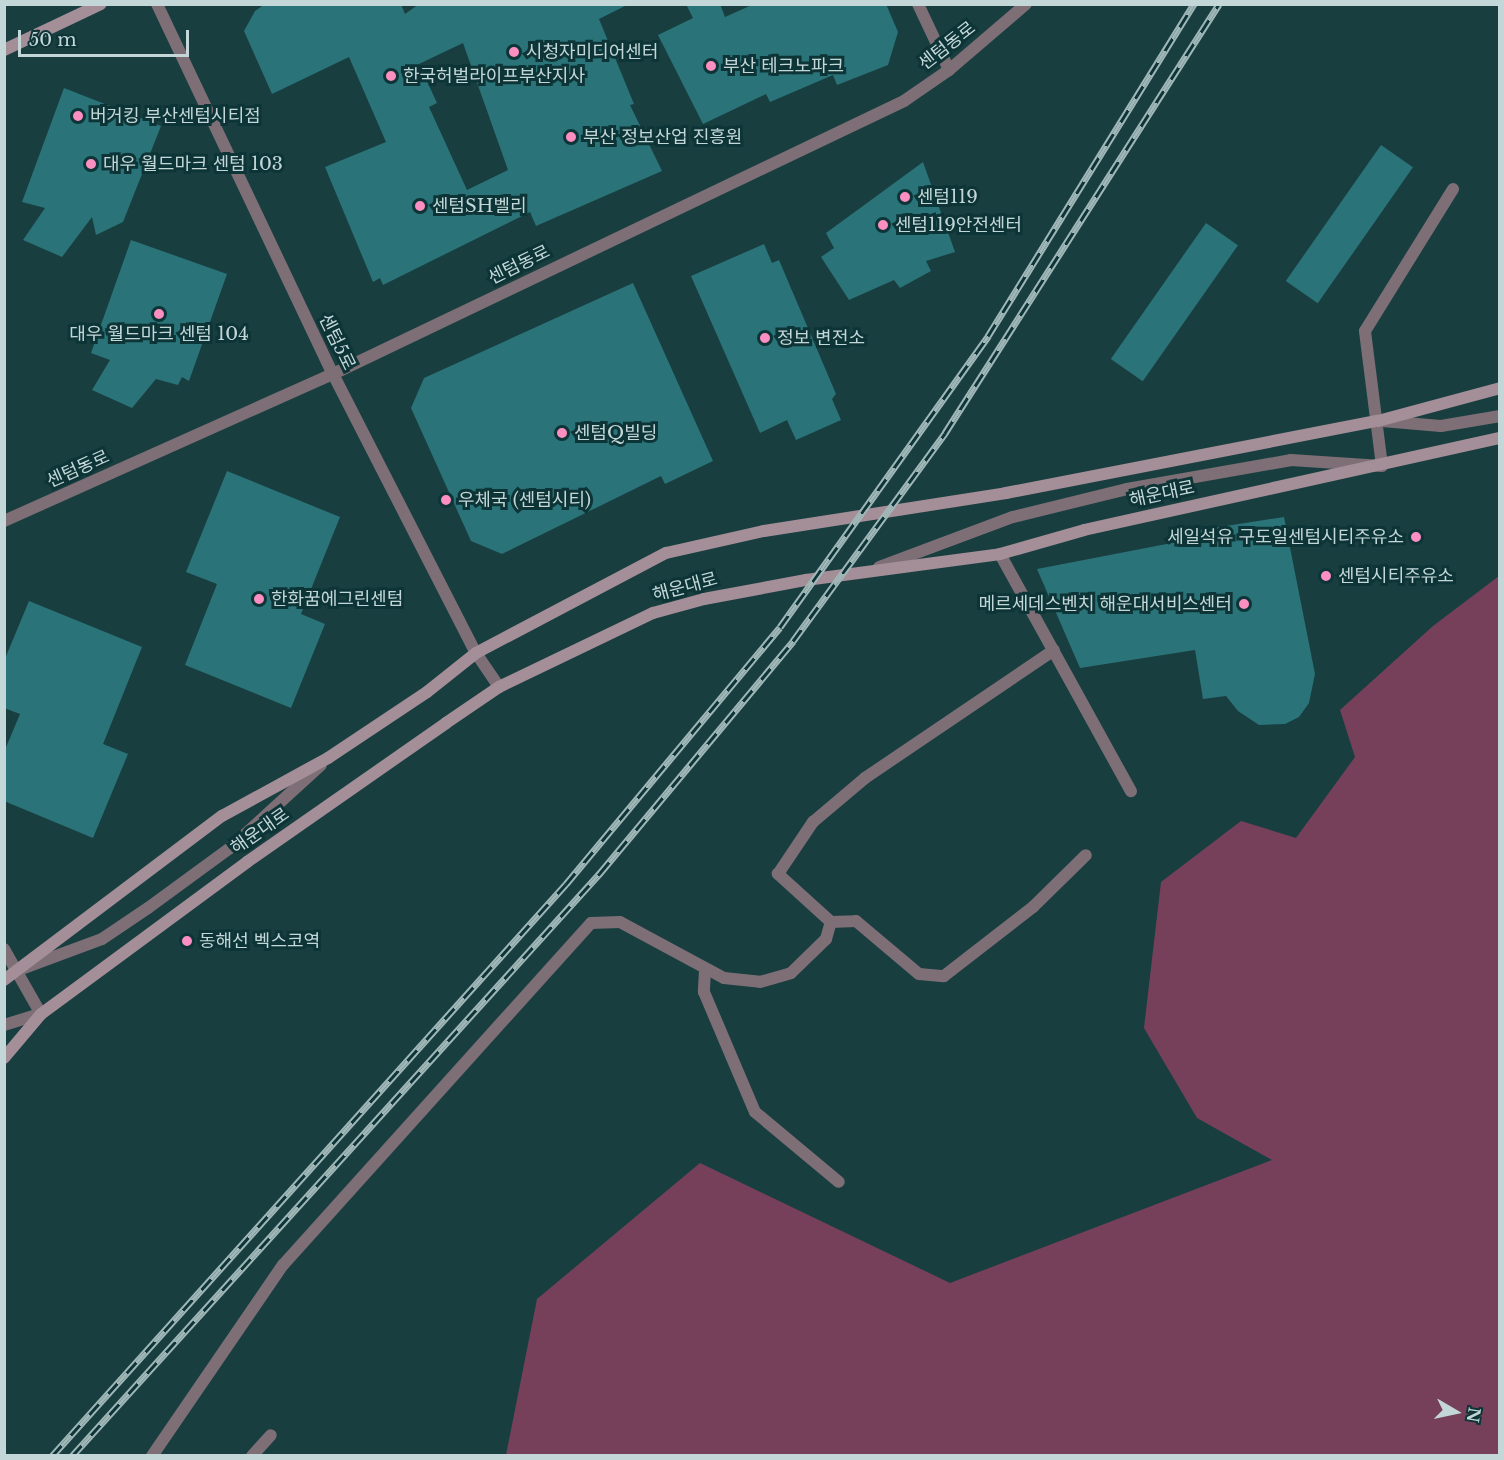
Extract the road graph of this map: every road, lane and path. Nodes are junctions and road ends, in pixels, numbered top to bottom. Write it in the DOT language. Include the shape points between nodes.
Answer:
graph roads {
  1 [pos="101,4"];
  2 [pos="158,4"];
  3 [pos="918,4"];
  4 [pos="1026,4"];
  5 [pos="4,50"];
  6 [pos="949,70"];
  7 [pos="1454,189"];
  8 [pos="333,374"];
  9 [pos="1500,388"];
  10 [pos="1500,416"];
  11 [pos="1378,421"];
  12 [pos="1500,438"];
  13 [pos="1382,466"];
  14 [pos="4,521"];
  15 [pos="1000,554"];
  16 [pos="867,572"];
  17 [pos="1054,650"];
  18 [pos="476,653"];
  19 [pos="499,687"];
  20 [pos="328,758"];
  21 [pos="1131,791"];
  22 [pos="1086,855"];
  23 [pos="831,922"];
  24 [pos="4,949"];
  25 [pos="705,970"];
  26 [pos="16,971"];
  27 [pos="4,980"];
  28 [pos="41,1014"];
  29 [pos="4,1025"];
  30 [pos="4,1058"];
  31 [pos="839,1182"];
  32 [pos="271,1435"];
  33 [pos="152,1455"];
  34 [pos="252,1455"];
  1 -- 5 [label="main road"];
  2 -- 8 [label="street, 센텀5로"];
  3 -- 6 [label="street"];
  4 -- 6 [label="street, 센텀동로"];
  6 -- 8 [label="street, 센텀동로" via="903,101"];
  7 -- 11 [label="street" via="1365,331"];
  8 -- 14 [label="street, 센텀동로"];
  8 -- 18 [label="street, 센텀5로"];
  9 -- 11 [label="main road, 해운대로"];
  10 -- 11 [label="street" via="1441,426"];
  11 -- 13 [label="street"];
  11 -- 18 [label="main road, 해운대로" via="1006,493 764,531 666,553"];
  12 -- 13 [label="main road, 해운대로"];
  13 -- 15 [label="main road, 해운대로" via="1084,530"];
  13 -- 16 [label="street" via="1291,460 1127,489 1013,518"];
  15 -- 16 [label="main road, 해운대로"];
  15 -- 17 [label="street"];
  16 -- 19 [label="main road, 해운대로" via="704,598 653,614"];
  17 -- 21 [label="street"];
  17 -- 23 [label="street" via="865,778 813,822 778,874"];
  18 -- 19 [label="street, 센텀5로"];
  18 -- 20 [label="main road, 해운대로" via="428,692"];
  19 -- 28 [label="main road, 해운대로" via="247,862"];
  20 -- 26 [label="main road, 해운대로" via="222,816"];
  20 -- 26 [label="street" via="230,848 148,908 102,939"];
  22 -- 23 [label="street" via="1033,907 945,976 919,974 856,921"];
  23 -- 25 [label="street" via="826,939 791,973 775,980 723,978"];
  24 -- 26 [label="street"];
  25 -- 31 [label="street" via="704,992 754,1112"];
  25 -- 33 [label="street" via="620,922 591,923 283,1265"];
  26 -- 27 [label="main road, 해운대로"];
  26 -- 28 [label="street"];
  28 -- 29 [label="street"];
  28 -- 30 [label="main road, 해운대로"];
  32 -- 34 [label="street"];
}
